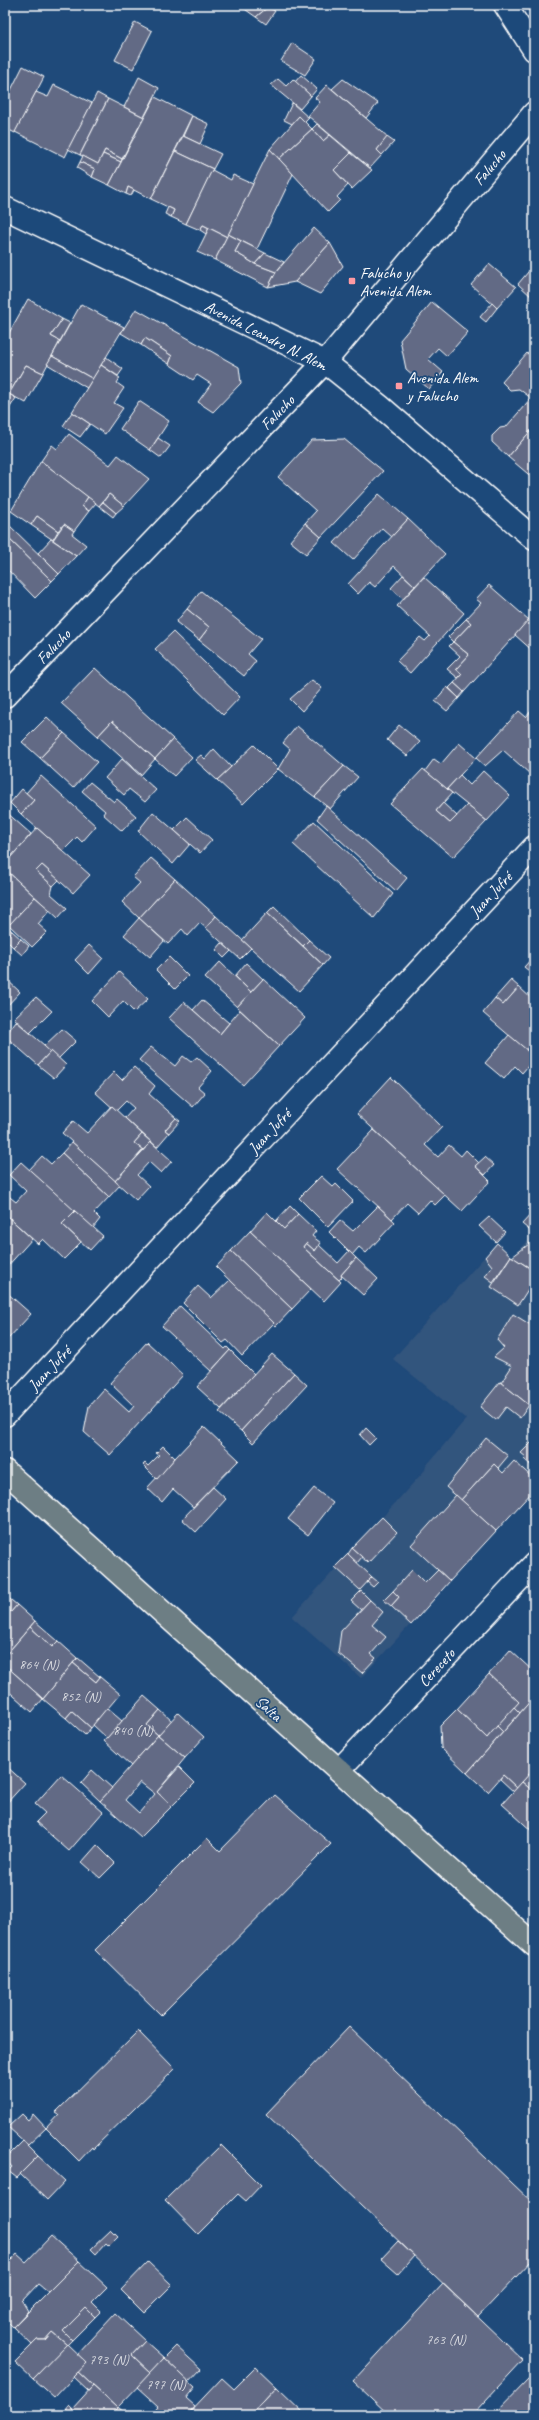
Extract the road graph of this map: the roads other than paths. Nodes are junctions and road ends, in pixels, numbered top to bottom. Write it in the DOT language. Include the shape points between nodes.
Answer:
graph roads {
  1 [pos="504,5"];
  2 [pos="534,50"];
  3 [pos="534,113"];
  4 [pos="5,208"];
  5 [pos="325,362"];
  6 [pos="534,539"];
  7 [pos="5,696"];
  8 [pos="534,847"];
  9 [pos="5,1415"];
  10 [pos="5,1472"];
  11 [pos="534,1564"];
  12 [pos="339,1770"];
  13 [pos="534,1945"];
  1 -- 2 [label="street"];
  3 -- 5 [label="street, Falucho"];
  4 -- 5 [label="street, Avenida Leandro N. Alem"];
  5 -- 6 [label="street, Avenida Leandro N. Alem"];
  5 -- 7 [label="street, Falucho"];
  8 -- 9 [label="street, Juan Jufré"];
  10 -- 12 [label="main road, Salta"];
  11 -- 12 [label="street, Cereceto"];
  12 -- 13 [label="main road, Salta"];
}
